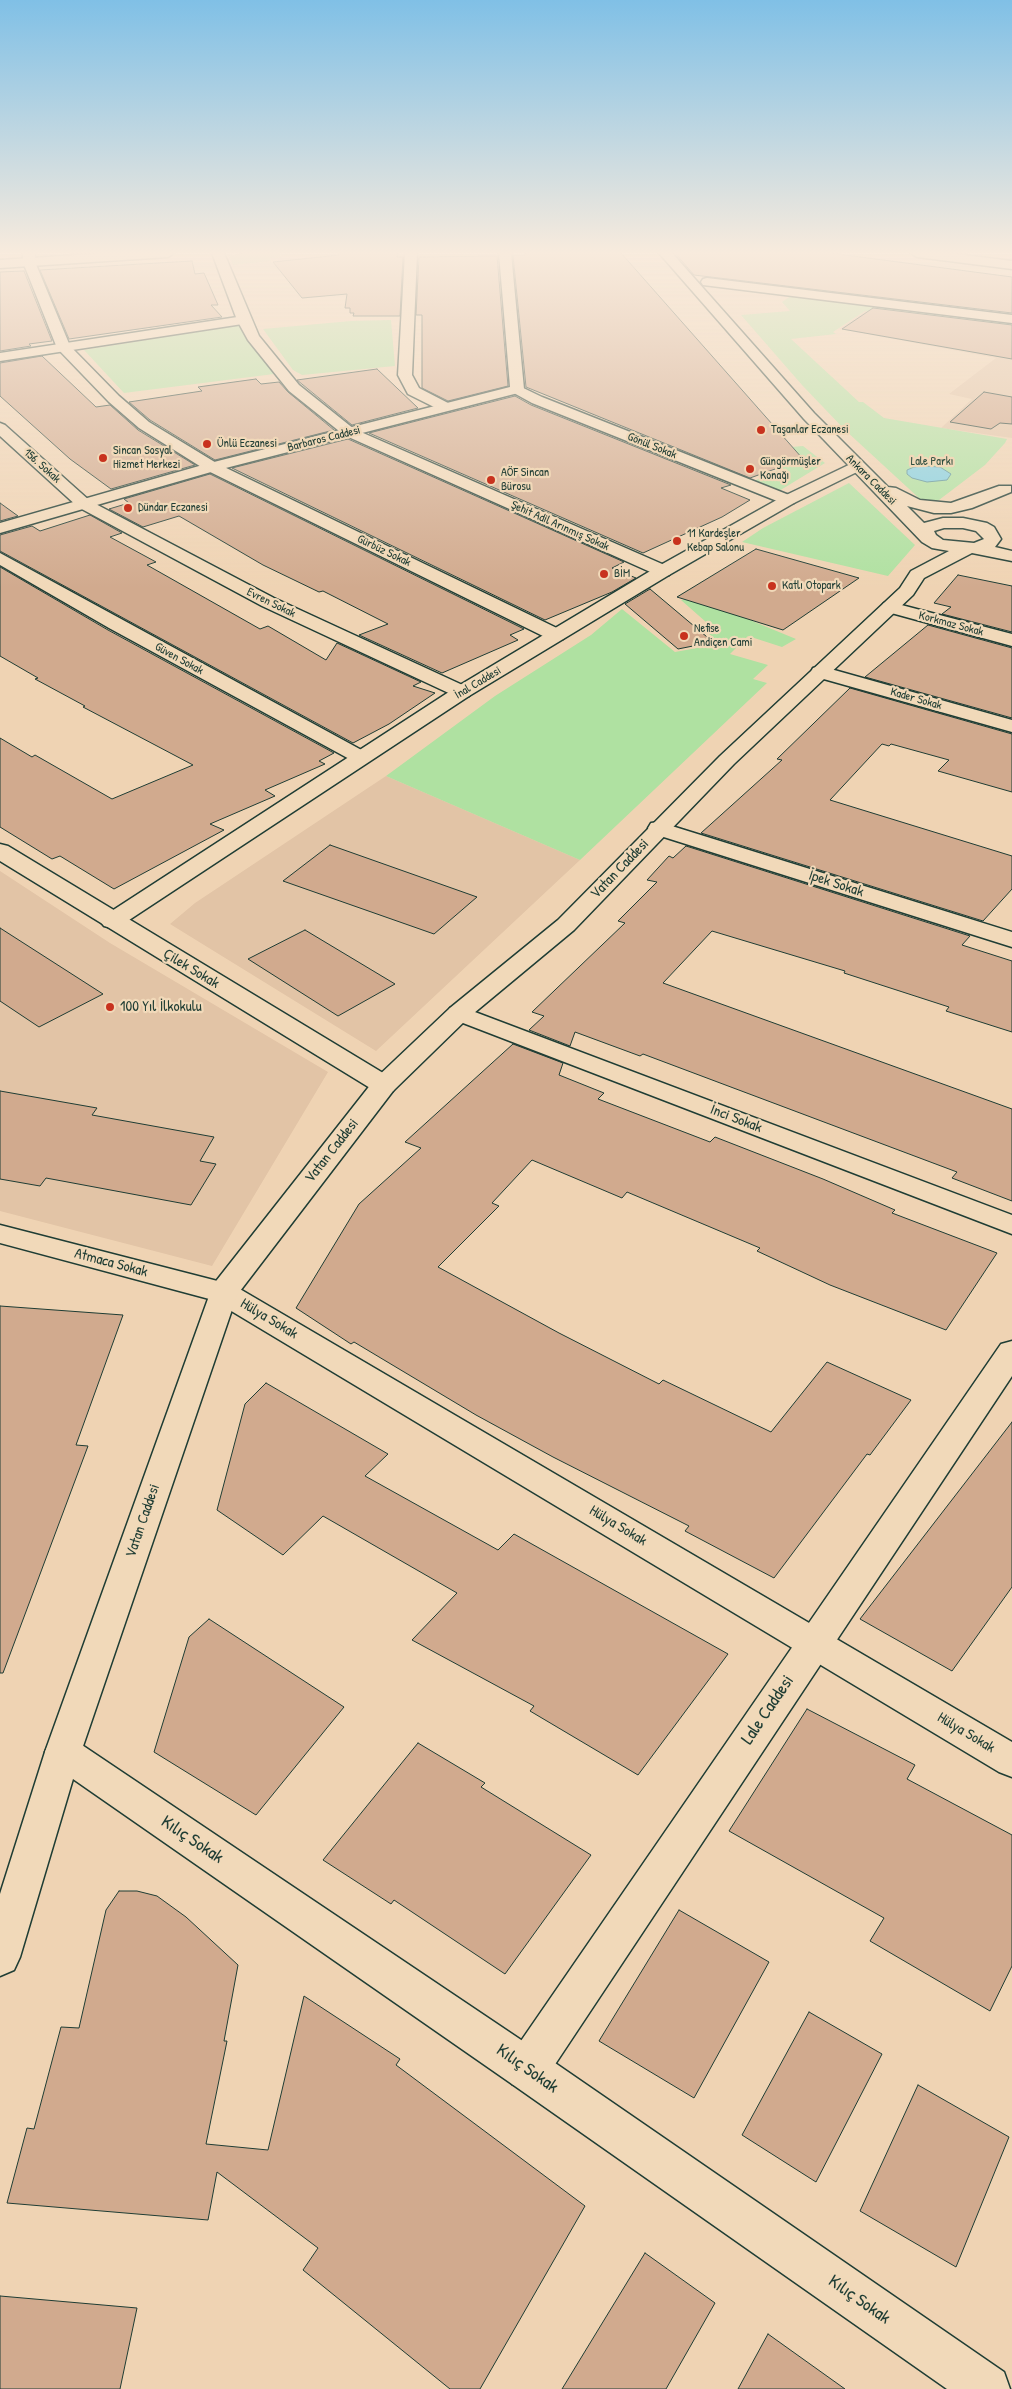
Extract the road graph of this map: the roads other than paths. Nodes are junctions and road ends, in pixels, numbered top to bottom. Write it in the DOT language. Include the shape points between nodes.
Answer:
graph roads {
  1 [pos="80,364"];
  2 [pos="275,364"];
  3 [pos="405,364"];
  4 [pos="514,364"];
  5 [pos="764,364"];
  6 [pos="517,390"];
  7 [pos="445,407"];
  8 [pos="0,428"];
  9 [pos="348,432"];
  10 [pos="857,466"];
  11 [pos="212,467"];
  12 [pos="873,482"];
  13 [pos="1009,486"];
  14 [pos="788,500"];
  15 [pos="84,504"];
  16 [pos="973,524"];
  17 [pos="0,528"];
  18 [pos="929,538"];
  19 [pos="972,548"];
  20 [pos="1012,556"];
  21 [pos="0,558"];
  22 [pos="663,571"];
  23 [pos="917,575"];
  24 [pos="890,607"];
  25 [pos="556,635"];
  26 [pos="1012,640"];
  27 [pos="820,672"];
  28 [pos="462,692"];
  29 [pos="1012,726"];
  30 [pos="360,757"];
  31 [pos="659,828"];
  32 [pos="0,851"];
  33 [pos="112,921"];
  34 [pos="1012,940"];
  35 [pos="459,1014"];
  36 [pos="384,1085"];
  37 [pos="1012,1225"];
  38 [pos="0,1234"];
  39 [pos="223,1292"];
  40 [pos="1012,1352"];
  41 [pos="814,1642"];
  42 [pos="63,1752"];
  43 [pos="1012,1761"];
  44 [pos="0,1957"];
  45 [pos="527,2068"];
  46 [pos="987,2389"];
  1 -- 11 [label="street, Gürbüz Sokak" via="144,425"];
  2 -- 9 [label="street, Şehit Adil Arınmış Sokak" via="294,388"];
  3 -- 7 [label="street" via="405,374 413,391"];
  4 -- 6 [label="street"];
  5 -- 10 [label="street, Ankara Caddesi"];
  6 -- 7 [label="street, Barbaros Caddesi"];
  6 -- 14 [label="street, Gönül Sokak"];
  7 -- 9 [label="street, Barbaros Caddesi"];
  8 -- 15 [label="street, 156. Sokak"];
  9 -- 11 [label="street, Barbaros Caddesi"];
  9 -- 22 [label="street, Şehit Adil Arınmış Sokak"];
  10 -- 12 [label="street, Ankara Caddesi"];
  10 -- 14 [label="street, İnal Caddesi"];
  11 -- 15 [label="street, Barbaros Caddesi"];
  11 -- 25 [label="street, Gürbüz Sokak"];
  12 -- 13 [label="street" via="915,504 934,508 966,505"];
  12 -- 18 [label="street, Ankara Caddesi"];
  13 -- 16 [label="street"];
  14 -- 22 [label="street, İnal Caddesi"];
  15 -- 17 [label="street, Barbaros Caddesi"];
  15 -- 28 [label="street, Evren Sokak" via="268,602"];
  16 -- 18 [label="street" via="953,522 935,525 926,531"];
  16 -- 19 [label="street, Vatan Caddesi" via="988,530 993,539"];
  18 -- 19 [label="street" via="947,546"];
  18 -- 23 [label="street"];
  19 -- 20 [label="street"];
  19 -- 23 [label="street, Vatan Caddesi"];
  21 -- 30 [label="street, Güven Sokak"];
  22 -- 25 [label="street, İnal Caddesi"];
  23 -- 24 [label="street, Vatan Caddesi"];
  24 -- 26 [label="street, Korkmaz Sokak"];
  24 -- 27 [label="street, Vatan Caddesi"];
  25 -- 28 [label="street, İnal Caddesi"];
  27 -- 29 [label="street, Kader Sokak"];
  27 -- 31 [label="street, Vatan Caddesi"];
  28 -- 30 [label="street, İnal Caddesi"];
  30 -- 33 [label="street, İnal Caddesi"];
  31 -- 34 [label="street, İpek Sokak"];
  31 -- 35 [label="street, Vatan Caddesi" via="566,925"];
  32 -- 33 [label="street, Çilek Sokak"];
  33 -- 36 [label="street, Çilek Sokak"];
  35 -- 36 [label="street, Vatan Caddesi"];
  35 -- 37 [label="street, İnci Sokak"];
  36 -- 39 [label="street, Vatan Caddesi"];
  38 -- 39 [label="street, Atmaca Sokak"];
  39 -- 41 [label="street, Hülya Sokak"];
  39 -- 42 [label="street, Vatan Caddesi"];
  40 -- 41 [label="street, Lale Caddesi"];
  41 -- 43 [label="street, Hülya Sokak"];
  41 -- 45 [label="street, Lale Caddesi"];
  42 -- 44 [label="street, Vatan Caddesi"];
  42 -- 45 [label="street, Kılıç Sokak"];
  45 -- 46 [label="street, Kılıç Sokak"];
}
